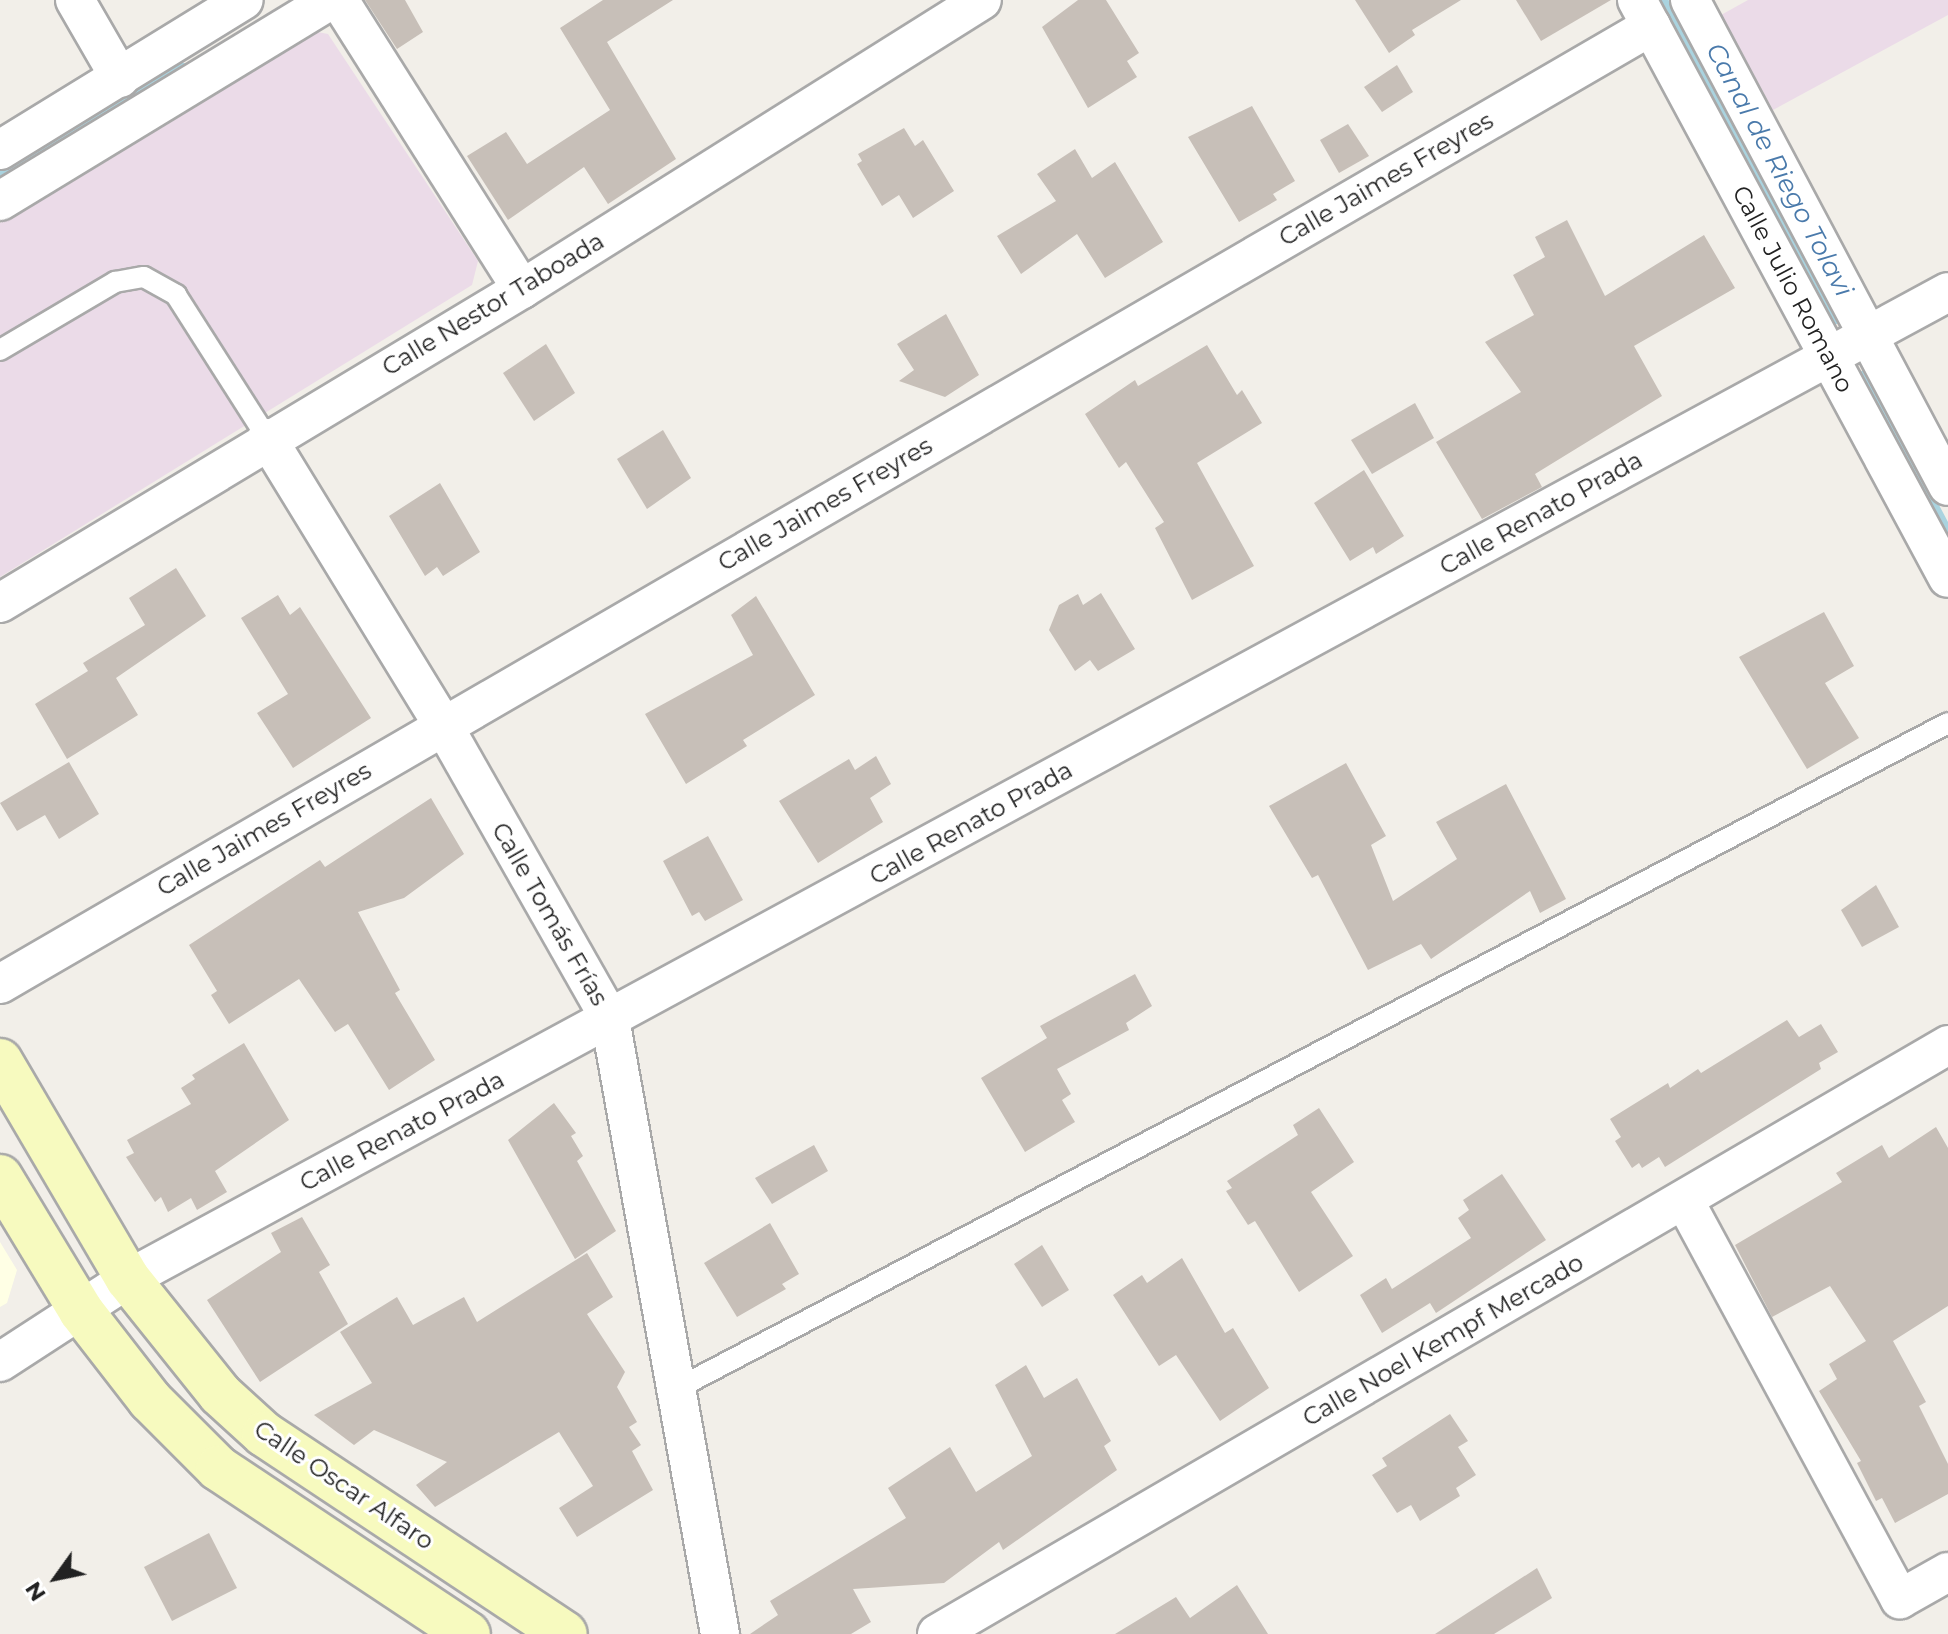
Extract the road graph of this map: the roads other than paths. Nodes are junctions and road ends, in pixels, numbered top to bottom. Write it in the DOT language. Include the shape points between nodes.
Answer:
graph roads {
  1 [pos="75,0"];
  2 [pos="244,0"];
  3 [pos="330,0"];
  4 [pos="339,0"];
  5 [pos="982,0"];
  6 [pos="1690,0"];
  7 [pos="1644,13"];
  8 [pos="120,78"];
  9 [pos="0,150"];
  10 [pos="0,201"];
  11 [pos="522,289"];
  12 [pos="1948,292"];
  13 [pos="1869,337"];
  14 [pos="0,350"];
  15 [pos="1829,356"];
  16 [pos="267,438"];
  17 [pos="1948,486"];
  18 [pos="1948,578"];
  19 [pos="0,603"];
  20 [pos="1948,723"];
  21 [pos="443,725"];
  22 [pos="0,984"];
  23 [pos="610,1019"];
  24 [pos="1948,1045"];
  25 [pos="0,1061"];
  26 [pos="0,1177"];
  27 [pos="1684,1200"];
  28 [pos="128,1279"];
  29 [pos="81,1311"];
  30 [pos="0,1362"];
  31 [pos="680,1387"];
  32 [pos="1948,1572"];
  33 [pos="468,1634"];
  34 [pos="565,1634"];
  35 [pos="720,1634"];
  36 [pos="937,1634"];
  1 -- 8 [label="street"];
  2 -- 8 [label="street"];
  3 -- 10 [label="street"];
  4 -- 11 [label="street"];
  5 -- 11 [label="street, Calle Nestor Taboada"];
  6 -- 13 [label="street, Calle Julio Romano"];
  7 -- 15 [label="street, Calle Julio Romano"];
  7 -- 21 [label="street, Calle Jaimes Freyres"];
  8 -- 9 [label="street"];
  11 -- 16 [label="street, Calle Nestor Taboada"];
  12 -- 13 [label="street, Calle Renato Prada"];
  13 -- 15 [label="street, Calle Renato Prada"];
  13 -- 17 [label="street, Calle Julio Romano"];
  14 -- 16 [label="lane" via="115,282 144,277 176,295"];
  15 -- 18 [label="street, Calle Julio Romano"];
  15 -- 23 [label="street, Calle Renato Prada"];
  16 -- 19 [label="street, Calle Nestor Taboada"];
  16 -- 21 [label="street, Calle Tomás Frías"];
  20 -- 31 [label="lane"];
  21 -- 22 [label="street, Calle Jaimes Freyres"];
  21 -- 23 [label="street, Calle Tomás Frías"];
  23 -- 28 [label="street, Calle Renato Prada"];
  23 -- 31 [label="street, Calle Tomás Frías"];
  24 -- 27 [label="street, Calle Noel Kempf Mercado"];
  25 -- 28 [label="main road, Calle Oscar Alfaro"];
  26 -- 29 [label="main road"];
  27 -- 32 [label="street" via="1900,1599"];
  27 -- 36 [label="street, Calle Noel Kempf Mercado"];
  28 -- 29 [label="street, Calle Renato Prada"];
  28 -- 34 [label="main road, Calle Oscar Alfaro" via="220,1394 264,1434"];
  29 -- 30 [label="street, Calle Renato Prada"];
  29 -- 33 [label="main road" via="150,1400 218,1468"];
  31 -- 35 [label="street, Calle Tomás Frías"];
}
